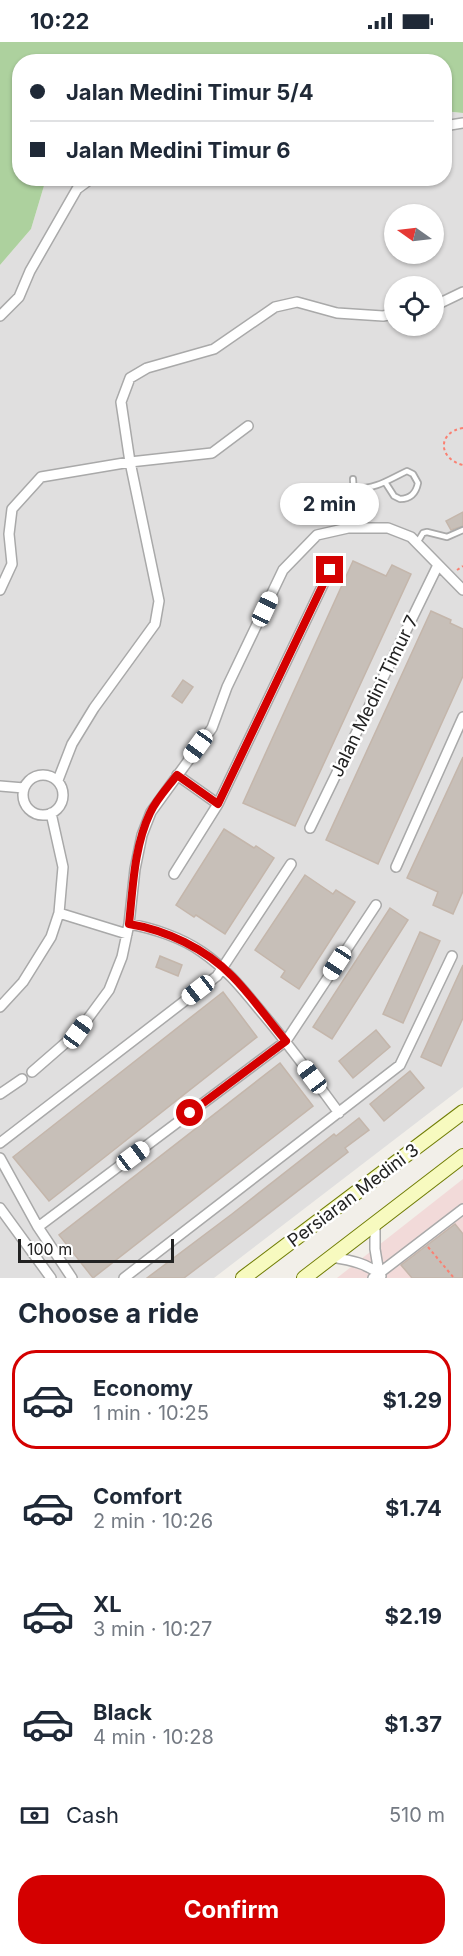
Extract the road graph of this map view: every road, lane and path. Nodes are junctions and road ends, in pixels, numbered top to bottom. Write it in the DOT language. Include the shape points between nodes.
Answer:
graph roads {
  1 [pos="81,186"];
  2 [pos="463,292"];
  3 [pos="444,301"];
  4 [pos="0,316"];
  5 [pos="384,316"];
  6 [pos="248,426"];
  7 [pos="463,428"];
  8 [pos="130,462"];
  9 [pos="463,465"];
  10 [pos="353,478"];
  11 [pos="385,482"];
  12 [pos="354,489"];
  13 [pos="356,528"];
  14 [pos="463,530"];
  15 [pos="417,543"];
  16 [pos="438,565"];
  17 [pos="330,570"];
  18 [pos="0,590"];
  19 [pos="463,590"];
  20 [pos="463,717"];
  21 [pos="177,775"];
  22 [pos="58,780"];
  23 [pos="0,786"];
  24 [pos="24,788"];
  25 [pos="218,804"];
  26 [pos="51,813"];
  27 [pos="310,828"];
  28 [pos="291,864"];
  29 [pos="396,867"];
  30 [pos="174,874"];
  31 [pos="376,905"];
  32 [pos="59,913"];
  33 [pos="128,929"];
  34 [pos="452,956"];
  35 [pos="223,968"];
  36 [pos="0,1007"];
  37 [pos="286,1041"];
  38 [pos="32,1072"];
  39 [pos="22,1079"];
  40 [pos="0,1094"];
  41 [pos="463,1112"];
  42 [pos="339,1113"];
  43 [pos="0,1143"];
  44 [pos="463,1156"];
  45 [pos="0,1158"];
  46 [pos="0,1208"];
  47 [pos="463,1209"];
  48 [pos="375,1224"];
  49 [pos="38,1227"];
  50 [pos="422,1240"];
  51 [pos="331,1257"];
  52 [pos="378,1276"];
  53 [pos="51,1278"];
  54 [pos="72,1278"];
  55 [pos="124,1278"];
  56 [pos="243,1278"];
  57 [pos="304,1278"];
  58 [pos="454,1278"];
  1 -- 4 [label="street" via="19,297"];
  2 -- 3 [label="street"];
  5 -- 8 [label="street" via="337,313 297,302 275,307 214,349 147,368 130,378 121,402"];
  6 -- 8 [label="street" via="212,453"];
  7 -- 9 [label="path" via="450,433 444,447 449,459"];
  8 -- 18 [label="street" via="41,477 12,509 12,564"];
  8 -- 22 [label="street" via="159,601 154,624 94,708 72,744"];
  10 -- 12 [label="lane"];
  11 -- 11 [label="lane" via="407,471 418,483 412,496 400,499"];
  11 -- 12 [label="lane"];
  12 -- 13 [label="lane"];
  13 -- 15 [label="street" via="388,528"];
  13 -- 21 [label="street" via="317,535 283,570 227,687 212,728"];
  14 -- 15 [label="lane" via="447,537 423,533"];
  15 -- 16 [label="street"];
  16 -- 19 [label="street"];
  16 -- 27 [label="street, Jalan Medini Timur 7"];
  17 -- 25 [label="street"];
  20 -- 29 [label="street"];
  21 -- 25 [label="street"];
  21 -- 33 [label="street" via="151,812 142,835"];
  22 -- 24 [label="street" via="43,774 28,781"];
  22 -- 26 [label="street" via="63,798"];
  23 -- 24 [label="street"];
  24 -- 26 [label="street" via="29,810 36,814"];
  25 -- 30 [label="street"];
  26 -- 32 [label="street" via="63,867"];
  28 -- 35 [label="street"];
  31 -- 37 [label="street"];
  32 -- 33 [label="street"];
  32 -- 36 [label="street" via="51,938"];
  33 -- 35 [label="street" via="143,926 176,938"];
  33 -- 38 [label="street" via="109,990 78,1032"];
  34 -- 42 [label="street" via="400,1065"];
  35 -- 37 [label="street"];
  35 -- 43 [label="street"];
  37 -- 42 [label="street"];
  37 -- 49 [label="street"];
  39 -- 40 [label="street"];
  41 -- 56 [label="street, Persiaran Medini 3"];
  42 -- 55 [label="street"];
  44 -- 48 [label="street, Persiaran Medini 3"];
  45 -- 49 [label="street"];
  46 -- 53 [label="street"];
  47 -- 50 [label="street"];
  48 -- 51 [label="street, Persiaran Medini 3"];
  48 -- 52 [label="street"];
  49 -- 54 [label="street"];
  50 -- 52 [label="street"];
  50 -- 58 [label="path"];
  51 -- 52 [label="street" via="350,1260"];
  51 -- 57 [label="street, Persiaran Medini 3"];
}
